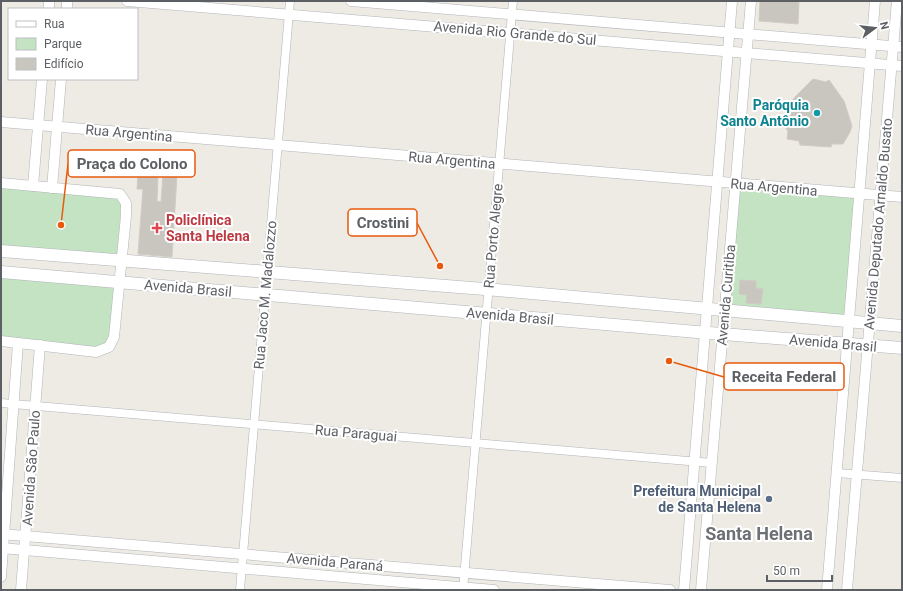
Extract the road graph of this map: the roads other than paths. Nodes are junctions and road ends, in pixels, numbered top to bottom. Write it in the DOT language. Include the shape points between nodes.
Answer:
graph roads {
  1 [pos="127,1"];
  2 [pos="290,1"];
  3 [pos="351,1"];
  4 [pos="513,1"];
  5 [pos="732,1"];
  6 [pos="750,1"];
  7 [pos="876,1"];
  8 [pos="897,1"];
  9 [pos="289,14"];
  10 [pos="512,15"];
  11 [pos="510,33"];
  12 [pos="730,33"];
  13 [pos="748,34"];
  14 [pos="872,45"];
  15 [pos="898,47"];
  16 [pos="728,51"];
  17 [pos="746,53"];
  18 [pos="870,63"];
  19 [pos="897,65"];
  20 [pos="42,80"];
  21 [pos="61,80"];
  22 [pos="1,122"];
  23 [pos="38,125"];
  24 [pos="57,127"];
  25 [pos="277,145"];
  26 [pos="500,164"];
  27 [pos="718,182"];
  28 [pos="1,183"];
  29 [pos="735,183"];
  30 [pos="32,186"];
  31 [pos="52,188"];
  32 [pos="860,194"];
  33 [pos="880,195"];
  34 [pos="902,197"];
  35 [pos="1,251"];
  36 [pos="121,261"];
  37 [pos="1,272"];
  38 [pos="267,272"];
  39 [pos="119,282"];
  40 [pos="489,289"];
  41 [pos="265,295"];
  42 [pos="707,309"];
  43 [pos="724,311"];
  44 [pos="487,314"];
  45 [pos="849,322"];
  46 [pos="869,324"];
  47 [pos="902,326"];
  48 [pos="705,333"];
  49 [pos="722,334"];
  50 [pos="1,341"];
  51 [pos="18,343"];
  52 [pos="847,344"];
  53 [pos="40,345"];
  54 [pos="868,346"];
  55 [pos="902,348"];
  56 [pos="1,403"];
  57 [pos="14,404"];
  58 [pos="36,406"];
  59 [pos="254,424"];
  60 [pos="476,443"];
  61 [pos="694,461"];
  62 [pos="712,463"];
  63 [pos="837,473"];
  64 [pos="856,474"];
  65 [pos="902,478"];
  66 [pos="3,534"];
  67 [pos="25,536"];
  68 [pos="2,548"];
  69 [pos="24,550"];
  70 [pos="242,554"];
  71 [pos="241,569"];
  72 [pos="465,573"];
  73 [pos="1,577"];
  74 [pos="603,587"];
  75 [pos="463,589"];
  76 [pos="21,590"];
  77 [pos="240,590"];
  78 [pos="494,590"];
  79 [pos="670,590"];
  80 [pos="684,590"];
  81 [pos="701,590"];
  82 [pos="827,590"];
  83 [pos="847,590"];
  1 -- 9 [label="street, Avenida Rio Grande do Sul"];
  2 -- 9 [label="street, Rua Jaco M. Madalozzo"];
  3 -- 10 [label="street, Avenida Rio Grande do Sul"];
  4 -- 10 [label="street, Rua Porto Alegre"];
  5 -- 12 [label="street, Avenida Curitiba"];
  6 -- 13 [label="street, Avenida Curitiba"];
  7 -- 14 [label="street, Avenida Deputado Arnaldo Busato"];
  8 -- 15 [label="street, Avenida Deputado Arnaldo Busato"];
  9 -- 11 [label="street, Avenida Rio Grande do Sul"];
  9 -- 25 [label="street, Rua Jaco M. Madalozzo"];
  10 -- 11 [label="street, Rua Porto Alegre"];
  10 -- 12 [label="street, Avenida Rio Grande do Sul"];
  11 -- 16 [label="street, Avenida Rio Grande do Sul"];
  11 -- 26 [label="street, Rua Porto Alegre"];
  12 -- 13 [label="street, Avenida Rio Grande do Sul"];
  12 -- 16 [label="street, Avenida Curitiba"];
  13 -- 14 [label="street, Avenida Rio Grande do Sul"];
  13 -- 17 [label="street, Avenida Curitiba"];
  14 -- 15 [label="street, Avenida Rio Grande do Sul"];
  14 -- 18 [label="street, Avenida Deputado Arnaldo Busato"];
  15 -- 19 [label="street, Avenida Deputado Arnaldo Busato"];
  16 -- 17 [label="street, Avenida Rio Grande do Sul"];
  16 -- 27 [label="street, Avenida Curitiba"];
  17 -- 18 [label="street, Avenida Rio Grande do Sul"];
  17 -- 29 [label="street, Avenida Curitiba"];
  18 -- 19 [label="street, Avenida Rio Grande do Sul"];
  18 -- 32 [label="street, Avenida Deputado Arnaldo Busato"];
  19 -- 33 [label="street, Avenida Deputado Arnaldo Busato"];
  20 -- 23 [label="street"];
  21 -- 24 [label="street"];
  22 -- 23 [label="street, Rua Argentina"];
  23 -- 24 [label="street, Rua Argentina"];
  23 -- 30 [label="street"];
  24 -- 25 [label="street, Rua Argentina"];
  24 -- 31 [label="street"];
  25 -- 26 [label="street, Rua Argentina"];
  25 -- 38 [label="street, Rua Jaco M. Madalozzo"];
  26 -- 27 [label="street, Rua Argentina"];
  26 -- 40 [label="street, Rua Porto Alegre"];
  27 -- 29 [label="street, Rua Argentina"];
  27 -- 42 [label="street, Avenida Curitiba"];
  28 -- 30 [label="street"];
  29 -- 32 [label="street, Rua Argentina"];
  29 -- 43 [label="street, Avenida Curitiba"];
  30 -- 31 [label="street"];
  31 -- 36 [label="street" via="120,194 126,203"];
  32 -- 33 [label="street, Rua Argentina"];
  32 -- 45 [label="street, Avenida Deputado Arnaldo Busato"];
  33 -- 34 [label="street, Rua Argentina"];
  33 -- 46 [label="street, Avenida Deputado Arnaldo Busato"];
  35 -- 36 [label="main road, Avenida Brasil"];
  36 -- 38 [label="main road, Avenida Brasil"];
  36 -- 39 [label="street"];
  37 -- 39 [label="main road, Avenida Brasil"];
  38 -- 40 [label="main road, Avenida Brasil"];
  38 -- 41 [label="street, Rua Jaco M. Madalozzo"];
  39 -- 41 [label="main road, Avenida Brasil"];
  39 -- 53 [label="street" via="114,337 109,347 96,352"];
  40 -- 42 [label="main road, Avenida Brasil"];
  40 -- 44 [label="street, Rua Porto Alegre"];
  41 -- 44 [label="main road, Avenida Brasil"];
  41 -- 59 [label="street, Rua Jaco M. Madalozzo"];
  42 -- 43 [label="main road, Avenida Brasil"];
  42 -- 48 [label="street, Avenida Curitiba"];
  43 -- 45 [label="main road, Avenida Brasil"];
  43 -- 49 [label="street, Avenida Curitiba"];
  44 -- 48 [label="main road, Avenida Brasil"];
  44 -- 60 [label="street, Rua Porto Alegre"];
  45 -- 46 [label="main road, Avenida Brasil"];
  45 -- 52 [label="street, Avenida Deputado Arnaldo Busato"];
  46 -- 47 [label="main road, Avenida Brasil"];
  46 -- 54 [label="street, Avenida Deputado Arnaldo Busato"];
  48 -- 49 [label="main road, Avenida Brasil"];
  48 -- 61 [label="street, Avenida Curitiba"];
  49 -- 52 [label="main road, Avenida Brasil"];
  49 -- 62 [label="street, Avenida Curitiba"];
  50 -- 51 [label="street"];
  51 -- 53 [label="street"];
  51 -- 57 [label="street, Avenida São Paulo"];
  52 -- 54 [label="main road, Avenida Brasil"];
  52 -- 63 [label="street, Avenida Deputado Arnaldo Busato"];
  53 -- 58 [label="street, Avenida São Paulo"];
  54 -- 55 [label="main road, Avenida Brasil"];
  54 -- 64 [label="street, Avenida Deputado Arnaldo Busato"];
  56 -- 57 [label="street, Rua Paraguai"];
  57 -- 58 [label="street, Rua Paraguai"];
  57 -- 66 [label="street, Avenida São Paulo"];
  58 -- 59 [label="street, Rua Paraguai"];
  58 -- 67 [label="street, Avenida São Paulo"];
  59 -- 60 [label="street, Rua Paraguai"];
  59 -- 70 [label="street, Rua Jaco M. Madalozzo"];
  60 -- 61 [label="street, Rua Paraguai"];
  60 -- 72 [label="street, Rua Porto Alegre"];
  61 -- 62 [label="street, Rua Paraguai"];
  61 -- 80 [label="street, Avenida Curitiba"];
  62 -- 81 [label="street, Avenida Curitiba"];
  63 -- 64 [label="street"];
  63 -- 82 [label="street, Avenida Deputado Arnaldo Busato"];
  64 -- 65 [label="street"];
  64 -- 83 [label="street, Avenida Deputado Arnaldo Busato"];
  66 -- 67 [label="street, Avenida Paraná"];
  66 -- 68 [label="street, Avenida São Paulo"];
  67 -- 69 [label="street, Avenida São Paulo"];
  67 -- 70 [label="street, Avenida Paraná"];
  68 -- 69 [label="street, Avenida Paraná"];
  68 -- 73 [label="street, Avenida São Paulo"];
  69 -- 71 [label="street, Avenida Paraná"];
  69 -- 76 [label="street, Avenida São Paulo"];
  70 -- 71 [label="street, Rua Jaco M. Madalozzo"];
  70 -- 72 [label="street, Avenida Paraná"];
  71 -- 75 [label="street, Avenida Paraná"];
  71 -- 77 [label="street, Rua Jaco M. Madalozzo"];
  72 -- 74 [label="street, Avenida Paraná"];
  72 -- 75 [label="street, Rua Porto Alegre"];
  74 -- 79 [label="street, Avenida Paraná"];
  75 -- 78 [label="street, Avenida Paraná"];
}
